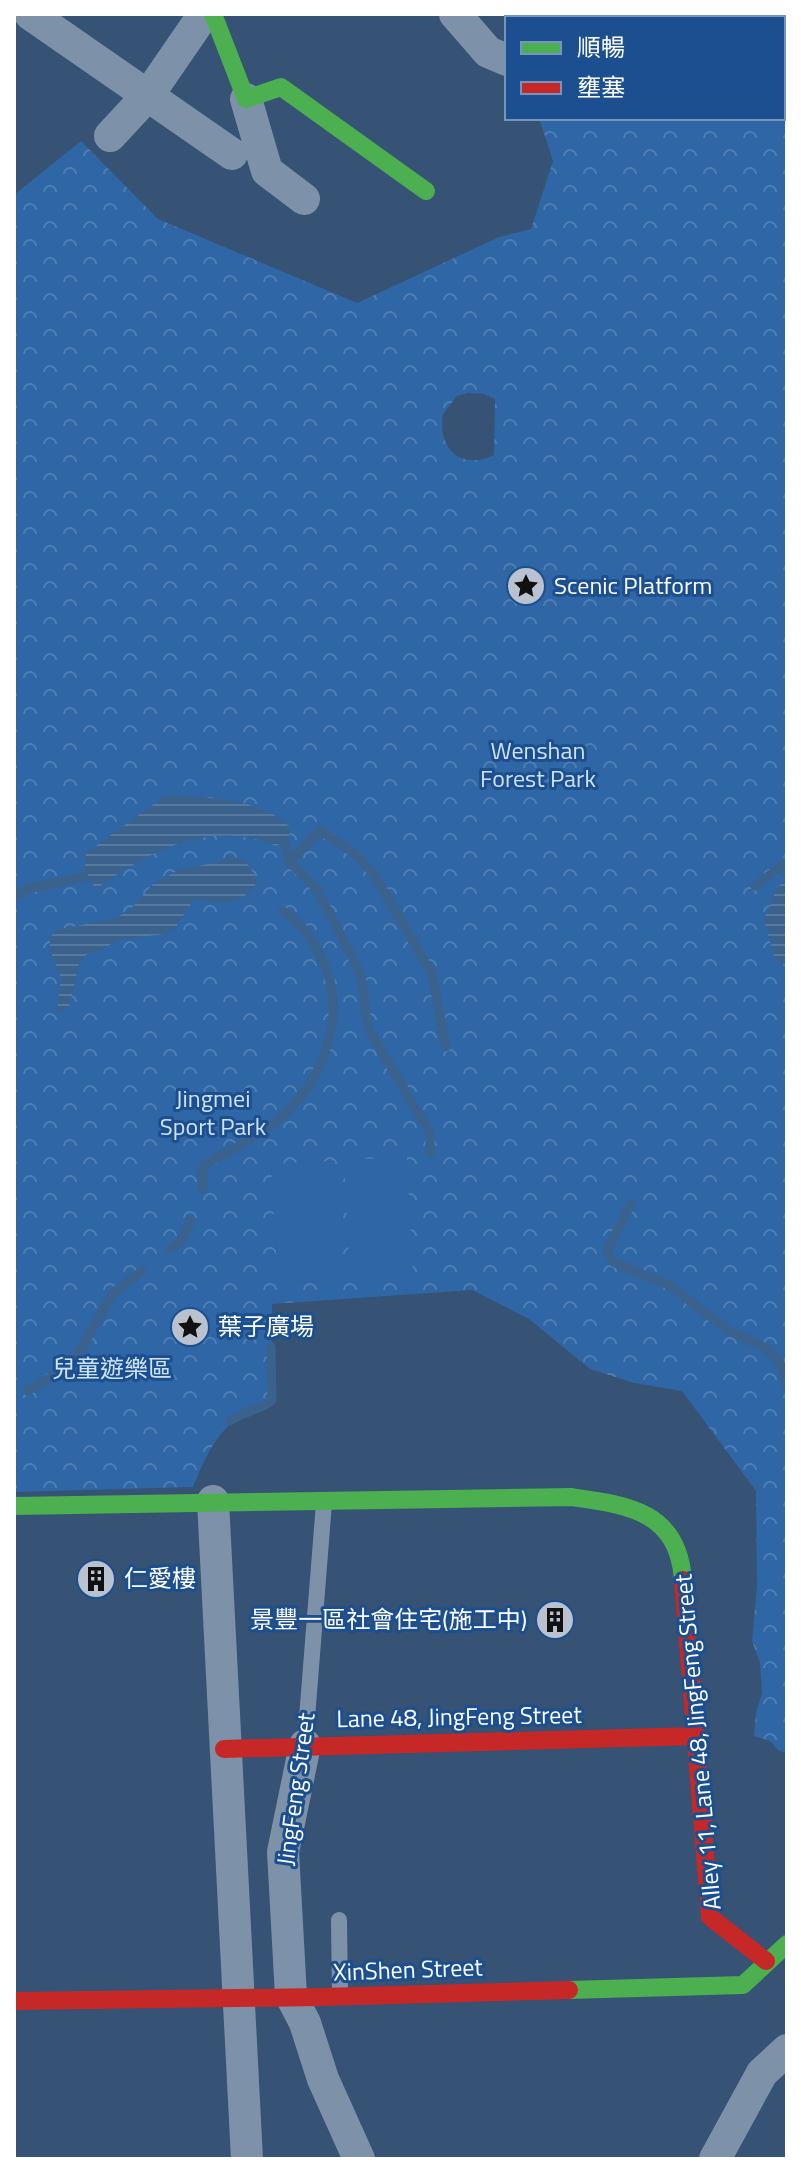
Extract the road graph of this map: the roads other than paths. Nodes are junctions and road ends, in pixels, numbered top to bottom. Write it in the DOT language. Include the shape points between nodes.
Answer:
graph roads {
  1 [pos="30,14"];
  2 [pos="204,14"];
  3 [pos="213,14"];
  4 [pos="455,14"];
  5 [pos="505,59"];
  6 [pos="149,94"];
  7 [pos="246,99"];
  8 [pos="110,136"];
  9 [pos="232,154"];
  10 [pos="426,191"];
  11 [pos="304,199"];
  12 [pos="213,1501"];
  13 [pos="324,1501"];
  14 [pos="14,1506"];
  15 [pos="696,1736"];
  16 [pos="305,1745"];
  17 [pos="224,1749"];
  18 [pos="339,1920"];
  19 [pos="787,1944"];
  20 [pos="766,1961"];
  21 [pos="291,1996"];
  22 [pos="340,1996"];
  23 [pos="238,1998"];
  24 [pos="14,2001"];
  25 [pos="787,2050"];
  26 [pos="251,2156"];
  27 [pos="359,2159"];
  28 [pos="715,2159"];
  1 -- 6 [label="street"];
  2 -- 6 [label="street"];
  3 -- 7 [label="street"];
  4 -- 5 [label="street" via="488,52"];
  6 -- 8 [label="street"];
  6 -- 9 [label="street"];
  7 -- 10 [label="street" via="281,87"];
  7 -- 11 [label="street" via="267,171"];
  12 -- 13 [label="street, Alley 11, Lane 48, JingFeng Street"];
  12 -- 14 [label="street, Alley 11, Lane 48, JingFeng Street"];
  12 -- 17 [label="street"];
  13 -- 15 [label="street, Alley 11, Lane 48, JingFeng Street" via="571,1497 625,1505 664,1526 682,1563"];
  13 -- 16 [label="lane, JingFeng Street"];
  15 -- 16 [label="street, Lane 48, JingFeng Street"];
  15 -- 20 [label="street, Alley 11, Lane 48, JingFeng Street" via="710,1917"];
  16 -- 17 [label="street, Lane 48, JingFeng Street"];
  16 -- 21 [label="street, JingFeng Street" via="283,1852"];
  17 -- 23 [label="street"];
  18 -- 22 [label="lane"];
  19 -- 20 [label="street, XinShen Street"];
  20 -- 22 [label="street, XinShen Street" via="743,1985"];
  21 -- 22 [label="street, XinShen Street"];
  21 -- 23 [label="street, XinShen Street"];
  21 -- 27 [label="street, JingFeng Street"];
  23 -- 24 [label="street, XinShen Street"];
  23 -- 26 [label="street"];
  25 -- 28 [label="street" via="762,2073"];
}
